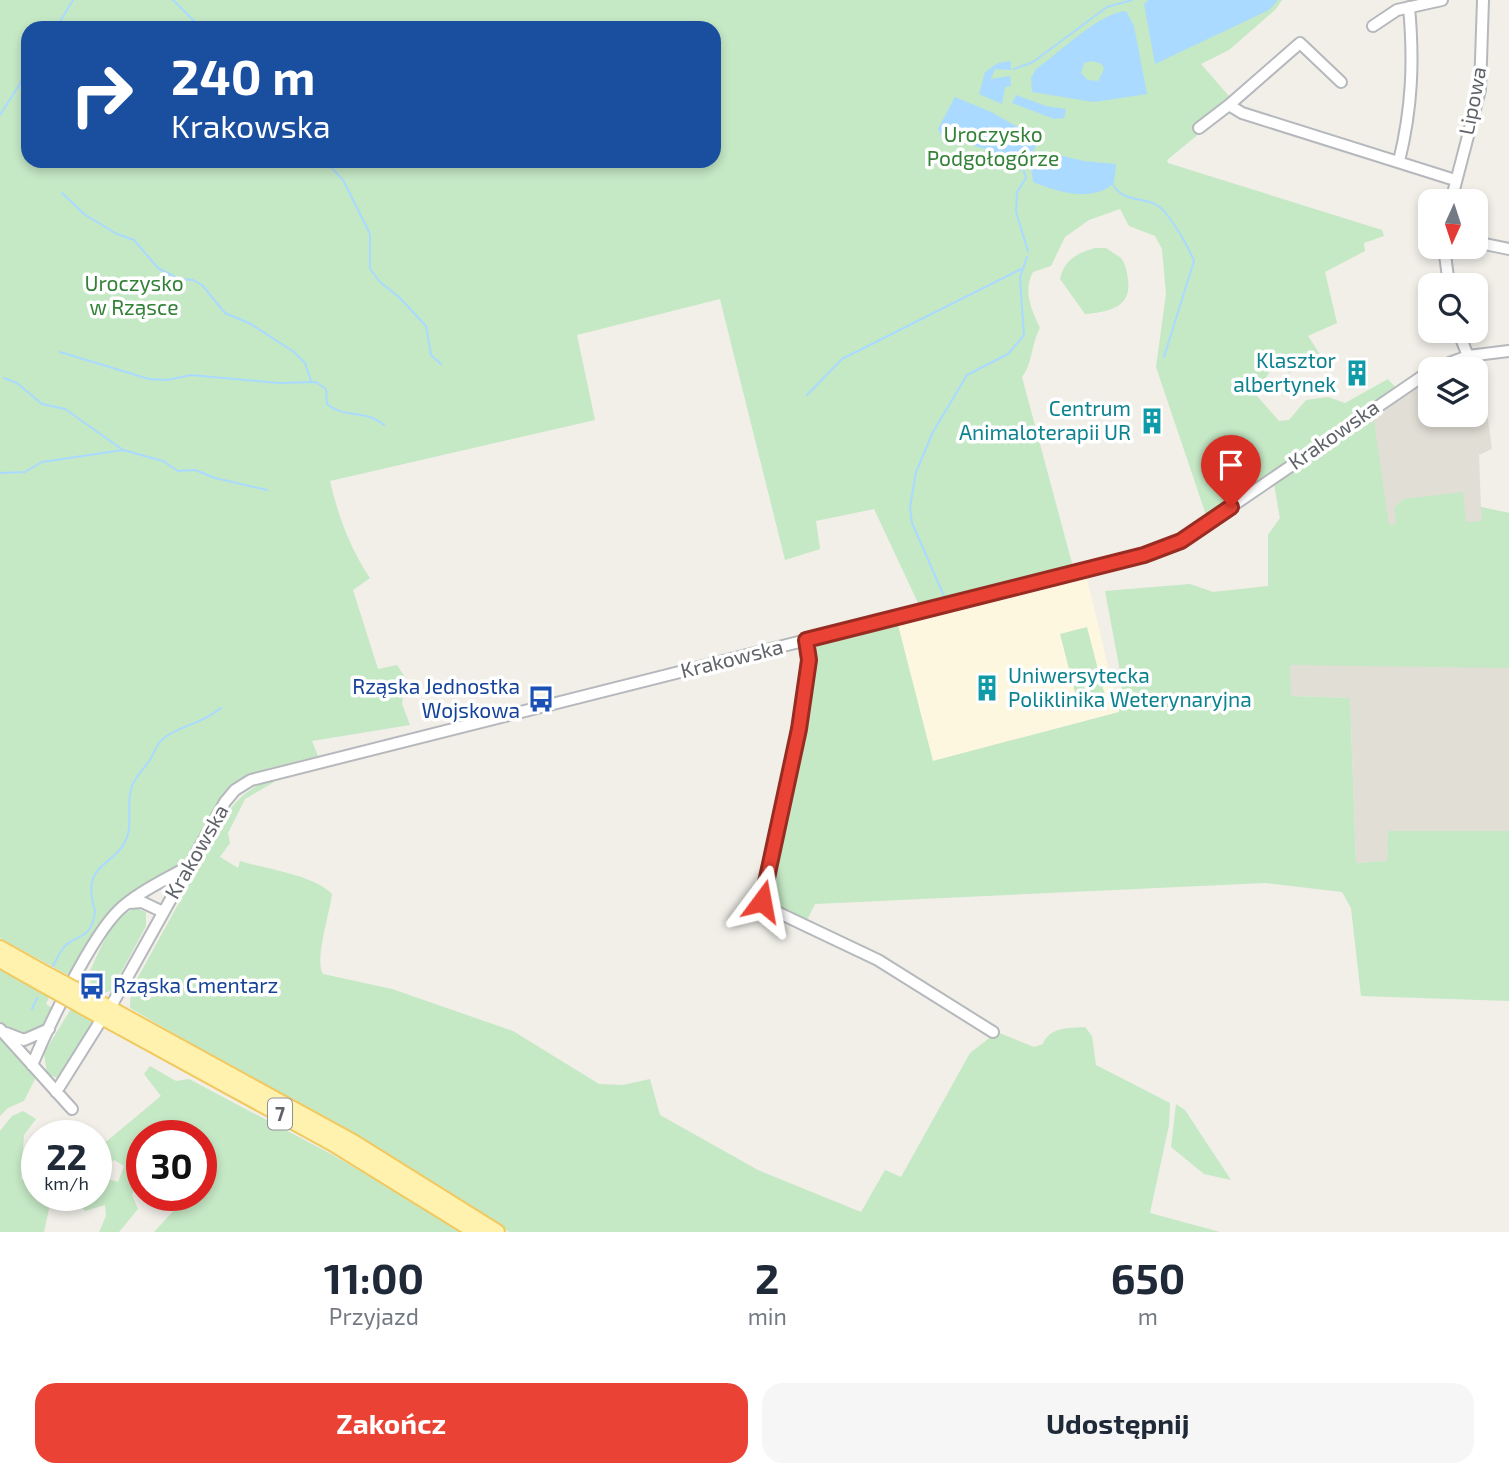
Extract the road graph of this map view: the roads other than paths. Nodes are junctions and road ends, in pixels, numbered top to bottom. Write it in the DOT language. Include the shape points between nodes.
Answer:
graph roads {
  1 [pos="1443,0"];
  2 [pos="1483,0"];
  3 [pos="1409,7"];
  4 [pos="1373,26"];
  5 [pos="1340,82"];
  6 [pos="1229,104"];
  7 [pos="1199,128"];
  8 [pos="1399,161"];
  9 [pos="1455,180"];
  10 [pos="1453,189"];
  11 [pos="1488,245"];
  12 [pos="1509,249"];
  13 [pos="1463,343"];
  14 [pos="1509,351"];
  15 [pos="1468,356"];
  16 [pos="1418,379"];
  17 [pos="806,640"];
  18 [pos="188,866"];
  19 [pos="141,894"];
  20 [pos="129,902"];
  21 [pos="165,908"];
  22 [pos="0,948"];
  23 [pos="0,960"];
  24 [pos="47,981"];
  25 [pos="107,1013"];
  26 [pos="49,1029"];
  27 [pos="1,1030"];
  28 [pos="993,1032"];
  29 [pos="32,1065"];
  30 [pos="57,1091"];
  31 [pos="72,1109"];
  32 [pos="476,1232"];
  33 [pos="497,1232"];
  1 -- 3 [label="street"];
  2 -- 9 [label="street, Lipowa" via="1480,90"];
  3 -- 4 [label="street"];
  3 -- 8 [label="street" via="1412,103"];
  5 -- 6 [label="street" via="1300,43"];
  6 -- 7 [label="street"];
  6 -- 8 [label="street" via="1242,113"];
  8 -- 9 [label="street"];
  9 -- 10 [label="street, Lipowa"];
  11 -- 12 [label="street"];
  13 -- 15 [label="street"];
  14 -- 15 [label="street, Krakowska"];
  16 -- 17 [label="street, Krakowska" via="1181,541 1081,573"];
  17 -- 18 [label="street, Krakowska" via="261,776 232,793"];
  17 -- 28 [label="street" via="809,660 799,729 762,901 878,960"];
  18 -- 19 [label="street"];
  18 -- 21 [label="street, Krakowska"];
  19 -- 20 [label="street"];
  19 -- 21 [label="street"];
  20 -- 21 [label="street"];
  20 -- 26 [label="street" via="108,923"];
  21 -- 25 [label="street, Krakowska"];
  22 -- 24 [label="main road, 7"];
  23 -- 24 [label="main road, 7"];
  24 -- 25 [label="main road, 7, bridge"];
  25 -- 30 [label="street, Krakowska"];
  25 -- 32 [label="main road, 7"];
  25 -- 33 [label="main road, 7" via="353,1142"];
  26 -- 27 [label="street" via="24,1040"];
  26 -- 29 [label="street"];
  27 -- 29 [label="street"];
  29 -- 30 [label="street"];
  30 -- 31 [label="street"];
}
